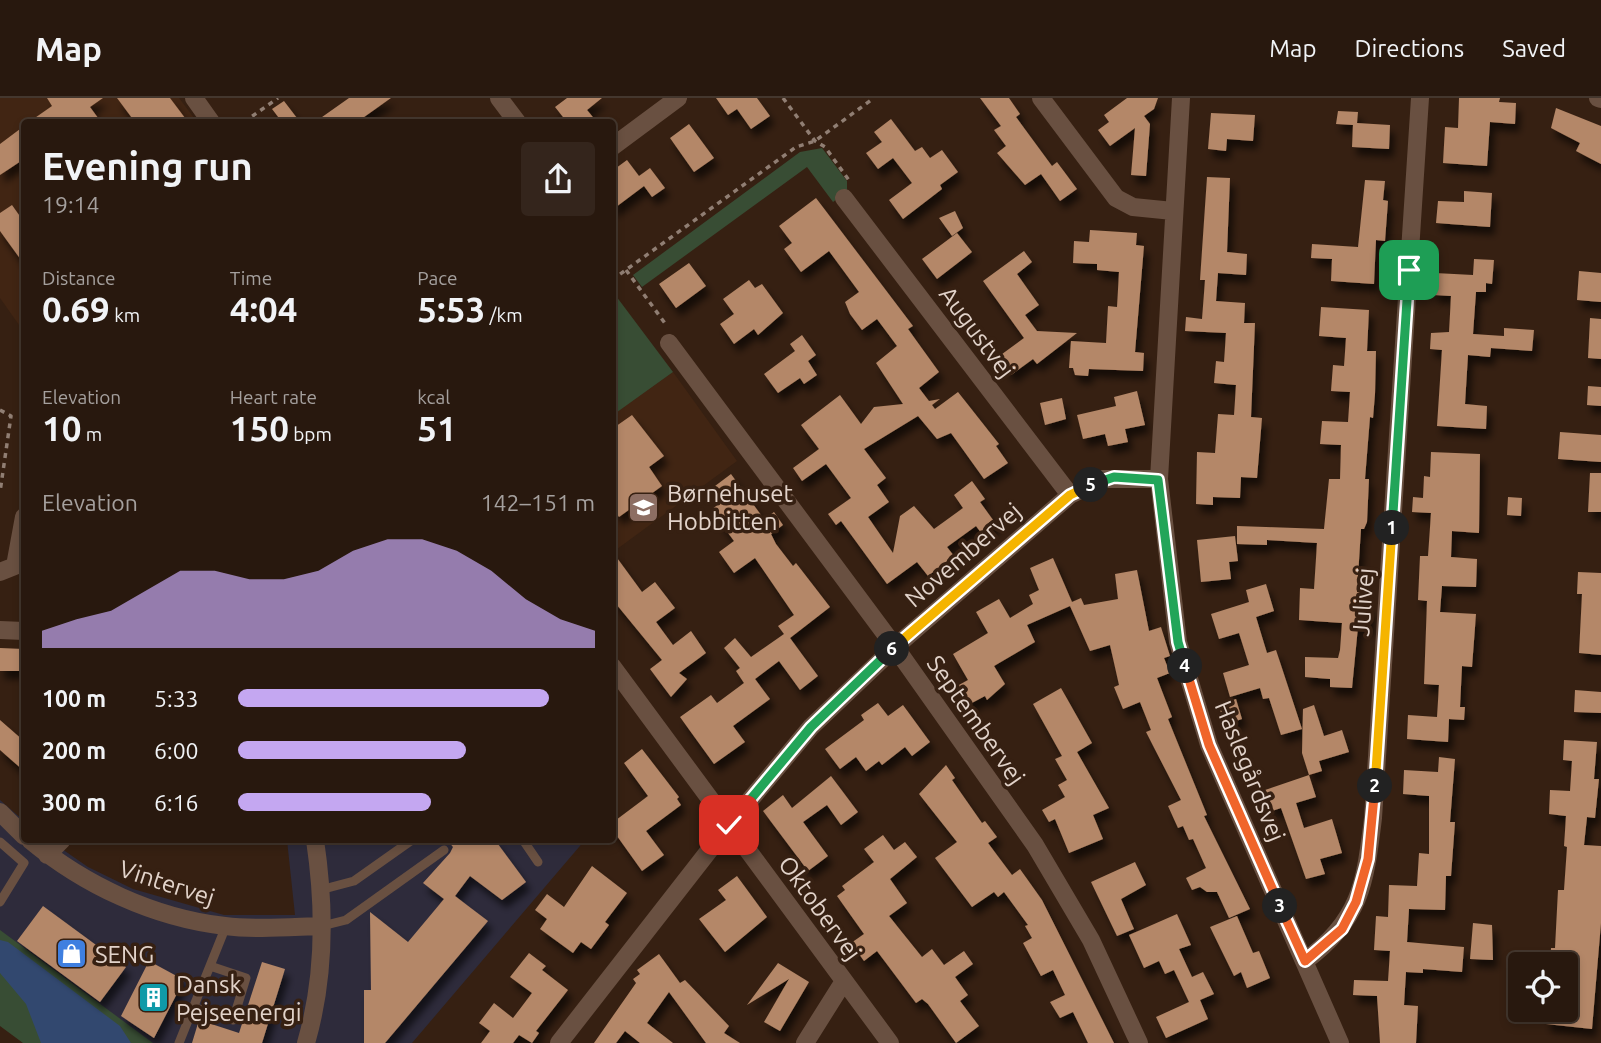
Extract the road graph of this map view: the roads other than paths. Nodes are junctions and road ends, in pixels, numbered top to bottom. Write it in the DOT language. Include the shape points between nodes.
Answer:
graph roads {
  1 [pos="194,98"];
  2 [pos="499,98"];
  3 [pos="678,98"];
  4 [pos="1041,98"];
  5 [pos="1181,98"];
  6 [pos="1420,98"];
  7 [pos="209,119"];
  8 [pos="515,119"];
  9 [pos="616,144"];
  10 [pos="844,198"];
  11 [pos="1173,211"];
  12 [pos="669,343"];
  13 [pos="1158,480"];
  14 [pos="1070,495"];
  15 [pos="21,533"];
  16 [pos="0,572"];
  17 [pos="0,630"];
  18 [pos="21,631"];
  19 [pos="894,647"];
  20 [pos="616,671"];
  21 [pos="0,812"];
  22 [pos="729,825"];
  23 [pos="21,833"];
  24 [pos="0,842"];
  25 [pos="33,843"];
  26 [pos="59,843"];
  27 [pos="315,843"];
  28 [pos="408,843"];
  29 [pos="525,843"];
  30 [pos="444,850"];
  31 [pos="47,855"];
  32 [pos="538,862"];
  33 [pos="320,890"];
  34 [pos="0,902"];
  35 [pos="226,926"];
  36 [pos="322,926"];
  37 [pos="1305,961"];
  38 [pos="210,966"];
  39 [pos="844,981"];
  40 [pos="193,1007"];
  41 [pos="179,1043"];
  42 [pos="306,1043"];
  43 [pos="559,1043"];
  44 [pos="805,1043"];
  45 [pos="890,1043"];
  46 [pos="1139,1043"];
  47 [pos="1340,1043"];
  1 -- 7 [label="street"];
  2 -- 8 [label="street"];
  3 -- 9 [label="street"];
  4 -- 11 [label="street" via="1116,198 1133,207"];
  5 -- 11 [label="street, Haslegårdsvej"];
  6 -- 37 [label="street, Julivej" via="1368,859 1356,902 1342,929"];
  10 -- 14 [label="street, Augustvej"];
  11 -- 13 [label="street, Haslegårdsvej"];
  12 -- 19 [label="street, Septembervej"];
  13 -- 14 [label="street, Novembervej" via="1103,479"];
  13 -- 37 [label="street, Haslegårdsvej" via="1178,642 1209,745"];
  14 -- 19 [label="street, Novembervej"];
  15 -- 16 [label="street" via="15,566"];
  17 -- 18 [label="street"];
  19 -- 22 [label="street, Novembervej" via="811,727"];
  19 -- 46 [label="street, Septembervej" via="1049,869 1091,940"];
  20 -- 22 [label="street, Oktobervej"];
  21 -- 23 [label="street"];
  22 -- 39 [label="street, Oktobervej"];
  22 -- 43 [label="street, Novembervej"];
  24 -- 34 [label="lane" via="24,863"];
  25 -- 31 [label="street, Vintervej"];
  26 -- 31 [label="street"];
  27 -- 33 [label="street"];
  28 -- 33 [label="lane" via="354,881"];
  29 -- 32 [label="lane"];
  30 -- 36 [label="lane" via="346,920"];
  31 -- 35 [label="street, Vintervej" via="129,900"];
  33 -- 36 [label="street"];
  35 -- 36 [label="street, Vintervej"];
  35 -- 38 [label="lane"];
  36 -- 42 [label="street" via="316,1008"];
  37 -- 47 [label="street, Haslegårdsvej"];
  38 -- 40 [label="lane"];
  38 -- 40 [label="lane" via="246,978 233,1020"];
  39 -- 44 [label="street"];
  39 -- 45 [label="street, Oktobervej"];
  40 -- 41 [label="lane"];
}
